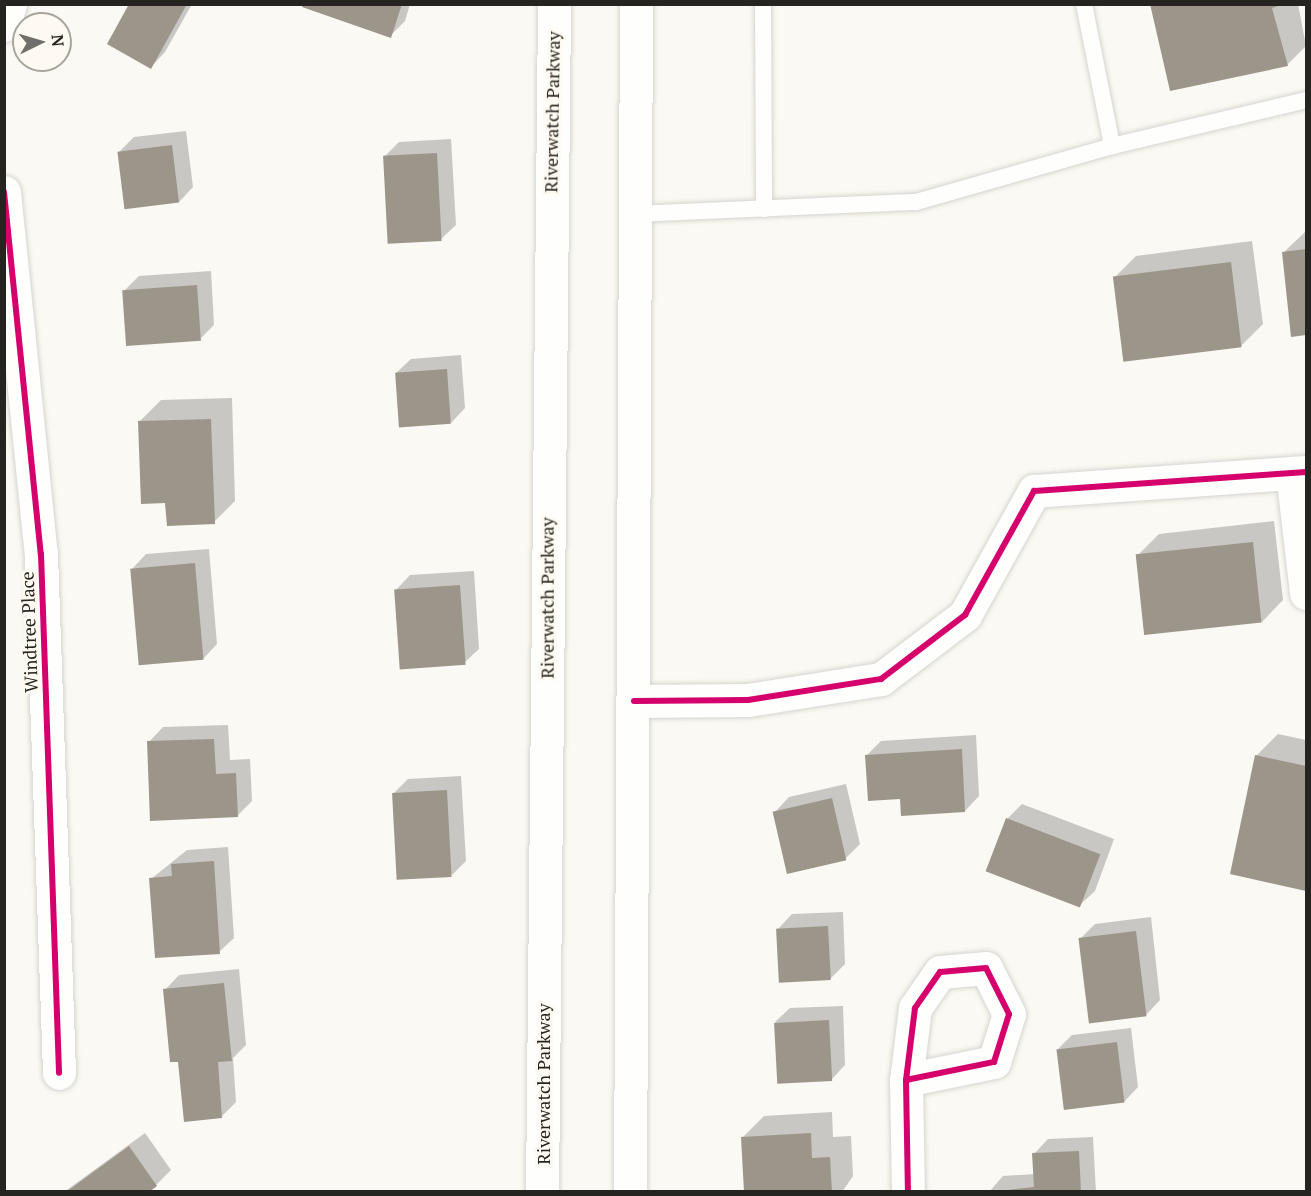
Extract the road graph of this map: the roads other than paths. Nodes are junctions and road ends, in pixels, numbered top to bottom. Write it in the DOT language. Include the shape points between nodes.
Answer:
graph roads {
  1 [pos="10,4"];
  2 [pos="554,4"];
  3 [pos="636,4"];
  4 [pos="763,4"];
  5 [pos="1084,4"];
  6 [pos="4,25"];
  7 [pos="1306,100"];
  8 [pos="1113,146"];
  9 [pos="4,192"];
  10 [pos="764,208"];
  11 [pos="636,214"];
  12 [pos="10,310"];
  13 [pos="1299,472"];
  14 [pos="1306,592"];
  15 [pos="634,701"];
  16 [pos="58,1073"];
  17 [pos="906,1080"];
  18 [pos="542,1191"];
  19 [pos="630,1191"];
  20 [pos="908,1191"];
  1 -- 6 [label="main road"];
  2 -- 18 [label="main road, Riverwatch Parkway"];
  3 -- 11 [label="main road"];
  4 -- 10 [label="lane"];
  5 -- 8 [label="lane"];
  7 -- 8 [label="lane"];
  8 -- 10 [label="lane" via="916,202"];
  9 -- 12 [label="main road, Windtree Place"];
  10 -- 11 [label="lane"];
  11 -- 15 [label="main road"];
  12 -- 16 [label="main road, Windtree Place" via="41,554"];
  13 -- 14 [label="main road"];
  13 -- 15 [label="main road" via="1034,491 965,615 881,679 748,700"];
  15 -- 19 [label="main road"];
  17 -- 20 [label="main road"];
}
